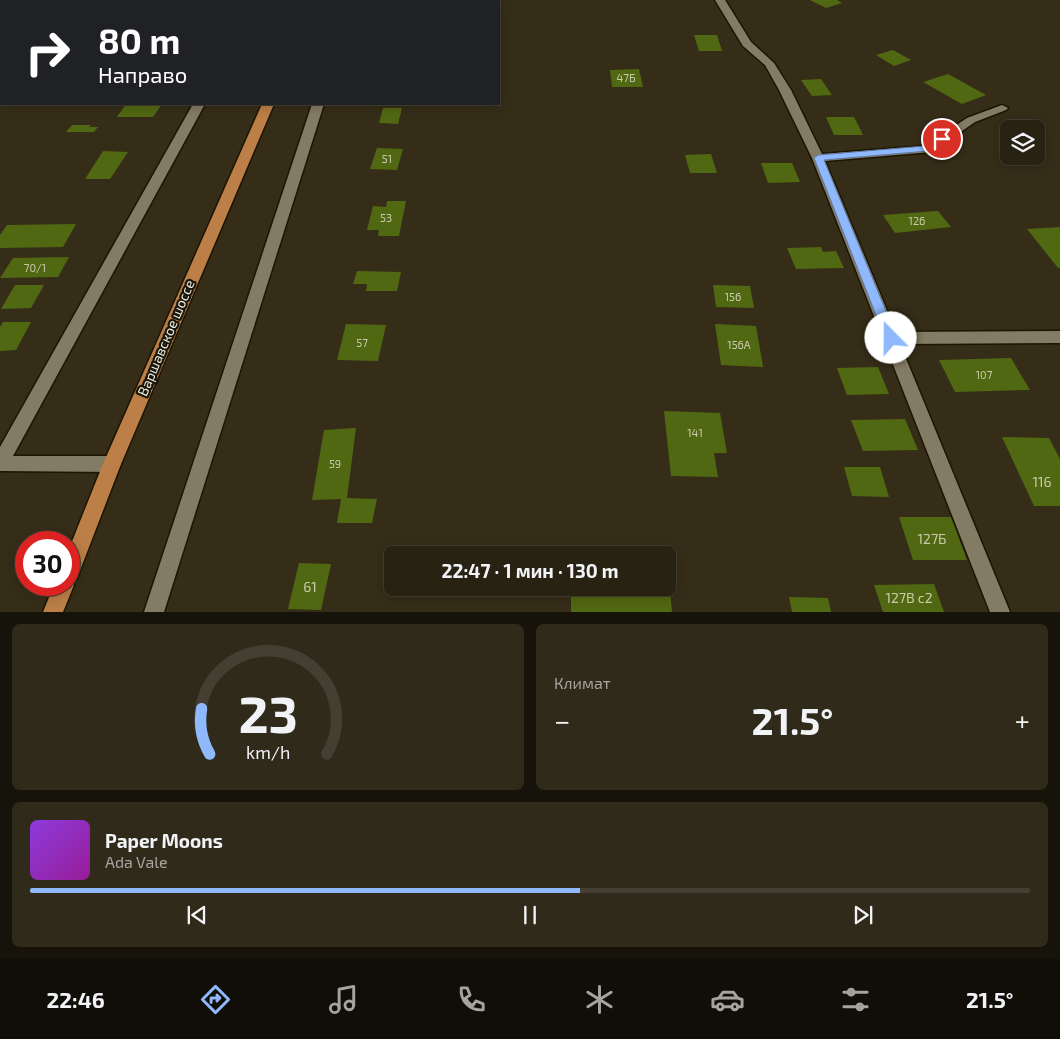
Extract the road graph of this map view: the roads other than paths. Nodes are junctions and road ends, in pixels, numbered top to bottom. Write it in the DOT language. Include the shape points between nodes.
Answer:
graph roads {
  1 [pos="720,0"];
  2 [pos="198,105"];
  3 [pos="268,105"];
  4 [pos="318,105"];
  5 [pos="1002,108"];
  6 [pos="818,158"];
  7 [pos="1060,336"];
  8 [pos="891,338"];
  9 [pos="0,463"];
  10 [pos="112,464"];
  11 [pos="80,545"];
  12 [pos="61,596"];
  13 [pos="58,611"];
  14 [pos="154,612"];
  15 [pos="1000,612"];
  1 -- 6 [label="street" via="747,44 769,63"];
  2 -- 9 [label="street"];
  3 -- 10 [label="main road, Варшавское шоссе"];
  4 -- 14 [label="street"];
  5 -- 6 [label="street" via="971,120 928,149"];
  6 -- 8 [label="street"];
  7 -- 8 [label="street"];
  8 -- 15 [label="street"];
  9 -- 10 [label="street"];
  10 -- 11 [label="main road, Варшавское шоссе"];
  12 -- 13 [label="main road"];
}
